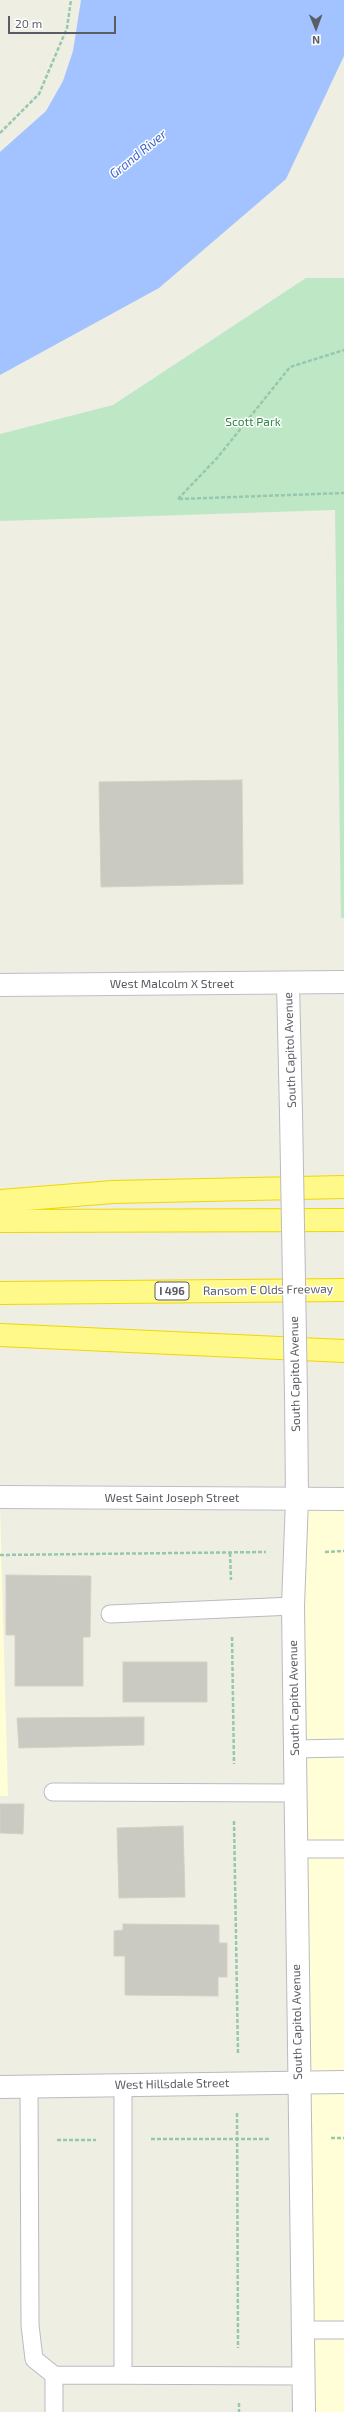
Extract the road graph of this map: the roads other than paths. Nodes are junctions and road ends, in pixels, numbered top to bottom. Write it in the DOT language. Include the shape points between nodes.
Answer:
graph roads {
  1 [pos="344,982"];
  2 [pos="288,984"];
  3 [pos="0,985"];
  4 [pos="344,1187"];
  5 [pos="0,1201"];
  6 [pos="344,1220"];
  7 [pos="0,1221"];
  8 [pos="344,1290"];
  9 [pos="0,1293"];
  10 [pos="0,1335"];
  11 [pos="344,1351"];
  12 [pos="0,1497"];
  13 [pos="297,1499"];
  14 [pos="344,1499"];
  15 [pos="293,1606"];
  16 [pos="110,1614"];
  17 [pos="344,1748"];
  18 [pos="295,1749"];
  19 [pos="54,1792"];
  20 [pos="295,1793"];
  21 [pos="296,1849"];
  22 [pos="344,1849"];
  23 [pos="298,2082"];
  24 [pos="344,2082"];
  25 [pos="123,2085"];
  26 [pos="0,2086"];
  27 [pos="29,2086"];
  28 [pos="302,2330"];
  29 [pos="344,2330"];
  30 [pos="54,2375"];
  31 [pos="123,2375"];
  32 [pos="303,2376"];
  33 [pos="54,2412"];
  34 [pos="304,2412"];
  1 -- 2 [label="street, West Malcolm X Street"];
  2 -- 3 [label="street, West Malcolm X Street"];
  2 -- 13 [label="street, South Capitol Avenue, bridge"];
  4 -- 5 [label="highway" via="113,1192"];
  6 -- 7 [label="highway"];
  8 -- 9 [label="highway, Ransom E Olds Freeway / I 496"];
  10 -- 11 [label="highway"];
  12 -- 13 [label="street, West Saint Joseph Street"];
  13 -- 14 [label="street, West Saint Joseph Street"];
  13 -- 15 [label="street, South Capitol Avenue"];
  15 -- 16 [label="lane"];
  15 -- 18 [label="street, South Capitol Avenue"];
  17 -- 18 [label="lane"];
  18 -- 20 [label="street, South Capitol Avenue"];
  19 -- 20 [label="lane"];
  20 -- 21 [label="street, South Capitol Avenue"];
  21 -- 22 [label="lane"];
  21 -- 23 [label="street, South Capitol Avenue"];
  23 -- 24 [label="street, West Hillsdale Street"];
  23 -- 25 [label="street, West Hillsdale Street"];
  23 -- 28 [label="street, South Capitol Avenue"];
  25 -- 27 [label="street, West Hillsdale Street"];
  25 -- 31 [label="lane"];
  26 -- 27 [label="street, West Hillsdale Street"];
  27 -- 30 [label="lane" via="31,2332 34,2359"];
  28 -- 29 [label="lane"];
  28 -- 32 [label="street, South Capitol Avenue"];
  30 -- 31 [label="lane"];
  30 -- 33 [label="lane"];
  31 -- 32 [label="lane"];
  32 -- 34 [label="street, South Capitol Avenue"];
}
